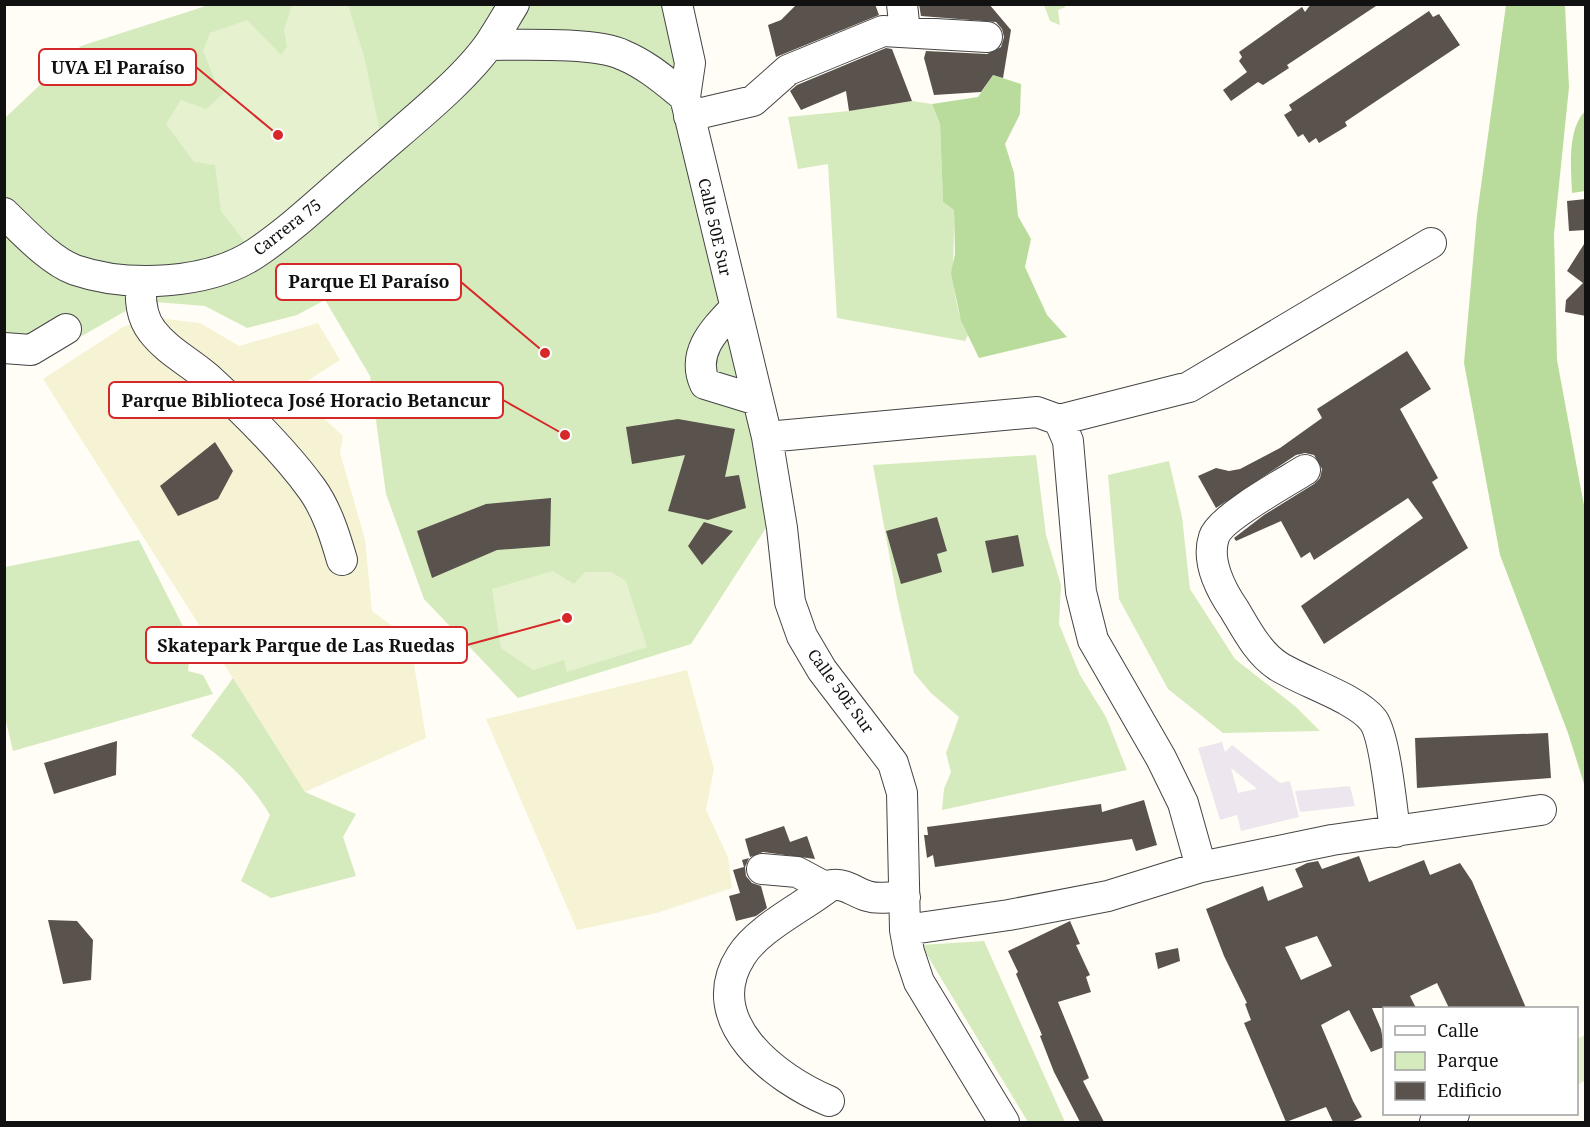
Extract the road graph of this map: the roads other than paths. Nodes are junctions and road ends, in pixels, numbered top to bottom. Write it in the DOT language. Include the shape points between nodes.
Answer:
graph roads {
  1 [pos="514,4"];
  2 [pos="677,4"];
  3 [pos="904,18"];
  4 [pos="987,37"];
  5 [pos="489,45"];
  6 [pos="687,106"];
  7 [pos="4,213"];
  8 [pos="1431,243"];
  9 [pos="141,283"];
  10 [pos="734,309"];
  11 [pos="66,329"];
  12 [pos="4,348"];
  13 [pos="757,400"];
  14 [pos="1059,420"];
  15 [pos="766,438"];
  16 [pos="1305,470"];
  17 [pos="342,560"];
  18 [pos="1541,810"];
  19 [pos="1395,832"];
  20 [pos="1201,867"];
  21 [pos="762,869"];
  22 [pos="827,888"];
  23 [pos="905,897"];
  24 [pos="905,930"];
  25 [pos="828,1101"];
  26 [pos="1450,1115"];
  27 [pos="1004,1122"];
  28 [pos="1435,1122"];
  1 -- 5 [label="street, Carrera 75"];
  2 -- 6 [label="street, Calle 50E Sur" via="690,63"];
  3 -- 4 [label="street"];
  3 -- 6 [label="street" via="883,31 788,70 753,101"];
  5 -- 6 [label="street" via="581,48 621,54 652,70"];
  5 -- 9 [label="street, Carrera 75" via="383,146 254,254 207,274"];
  6 -- 10 [label="street, Calle 50E Sur"];
  7 -- 9 [label="street, Carrera 75" via="36,244 74,270"];
  8 -- 14 [label="street" via="1189,387"];
  9 -- 17 [label="street" via="143,312 151,331 250,418 312,489"];
  10 -- 13 [label="street, Calle 50E Sur"];
  10 -- 13 [label="street" via="713,331 699,371 705,384"];
  11 -- 12 [label="street" via="31,350"];
  13 -- 15 [label="street, Calle 50E Sur"];
  14 -- 15 [label="street" via="1037,412"];
  14 -- 20 [label="street" via="1068,441 1081,592 1093,640 1166,767 1183,803"];
  15 -- 23 [label="street, Calle 50E Sur" via="790,602 802,636 822,670 893,763 904,830"];
  16 -- 19 [label="street" via="1229,519 1214,535 1212,557 1221,589 1253,641 1277,665 1374,721 1381,741"];
  18 -- 19 [label="street"];
  19 -- 20 [label="street" via="1332,840"];
  20 -- 24 [label="street" via="1108,896"];
  21 -- 22 [label="street" via="796,872"];
  22 -- 23 [label="street" via="845,885 866,896 886,900"];
  22 -- 25 [label="street" via="769,929 741,956 730,1001 733,1020 749,1046 785,1078"];
  23 -- 24 [label="street, Calle 50E Sur"];
  24 -- 27 [label="street, Calle 50E Sur" via="919,982"];
  26 -- 28 [label="street"];
}
